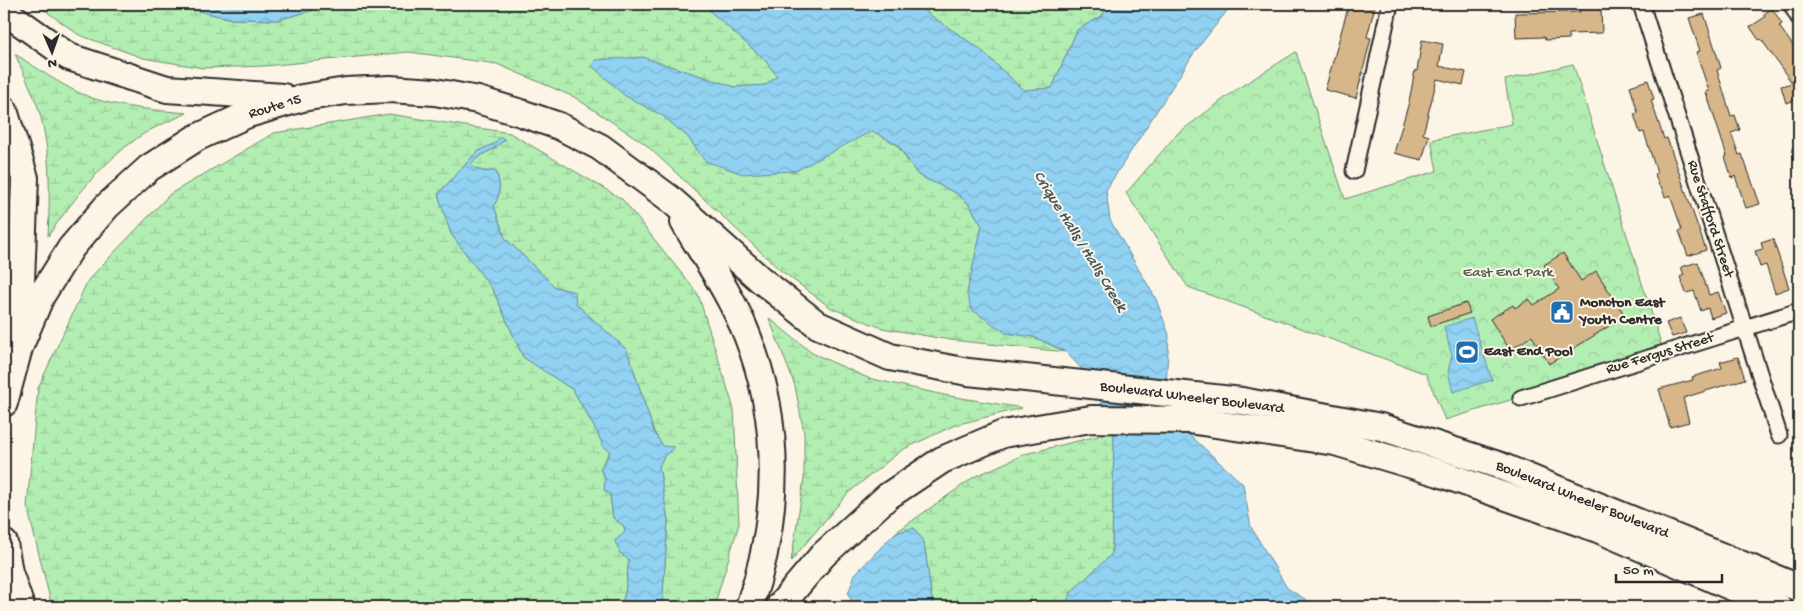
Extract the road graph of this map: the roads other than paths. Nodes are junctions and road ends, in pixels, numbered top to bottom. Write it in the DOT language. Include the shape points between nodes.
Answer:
graph roads {
  1 [pos="1390,4"];
  2 [pos="1641,4"];
  3 [pos="1791,4"];
  4 [pos="4,11"];
  5 [pos="1799,18"];
  6 [pos="302,98"];
  7 [pos="4,110"];
  8 [pos="1354,171"];
  9 [pos="669,198"];
  10 [pos="1799,311"];
  11 [pos="1744,328"];
  12 [pos="19,348"];
  13 [pos="1521,398"];
  14 [pos="4,403"];
  15 [pos="1779,435"];
  16 [pos="4,543"];
  17 [pos="1799,588"];
  18 [pos="21,607"];
  19 [pos="749,607"];
  20 [pos="779,607"];
  21 [pos="1778,607"];
  1 -- 8 [label="street"];
  2 -- 11 [label="street, Rue Stafford Street"];
  3 -- 5 [label="street"];
  4 -- 6 [label="highway" via="69,57 167,89"];
  6 -- 9 [label="highway, Route 15" via="390,89 435,92 478,100 559,126 600,147"];
  6 -- 12 [label="highway, Route 15" via="239,118 196,138 149,168 107,206 71,248 41,296"];
  7 -- 12 [label="highway" via="25,178"];
  9 -- 17 [label="highway, Boulevard Wheeler Boulevard" via="760,280 818,325 890,357 968,372 1242,401 1390,430 1498,465"];
  9 -- 19 [label="highway" via="726,290 747,335 762,382 771,430 773,479 770,528 760,576"];
  10 -- 11 [label="street, Rue Fergus Street"];
  11 -- 13 [label="street, Rue Fergus Street"];
  11 -- 15 [label="street, Rue Stafford Street"];
  12 -- 14 [label="highway, Route 15"];
  16 -- 18 [label="highway" via="9,572"];
  20 -- 21 [label="highway, Boulevard Wheeler Boulevard" via="823,555 888,496 942,460 1003,434 1091,419 1188,420 1335,442 1439,473 1598,530"];
}
